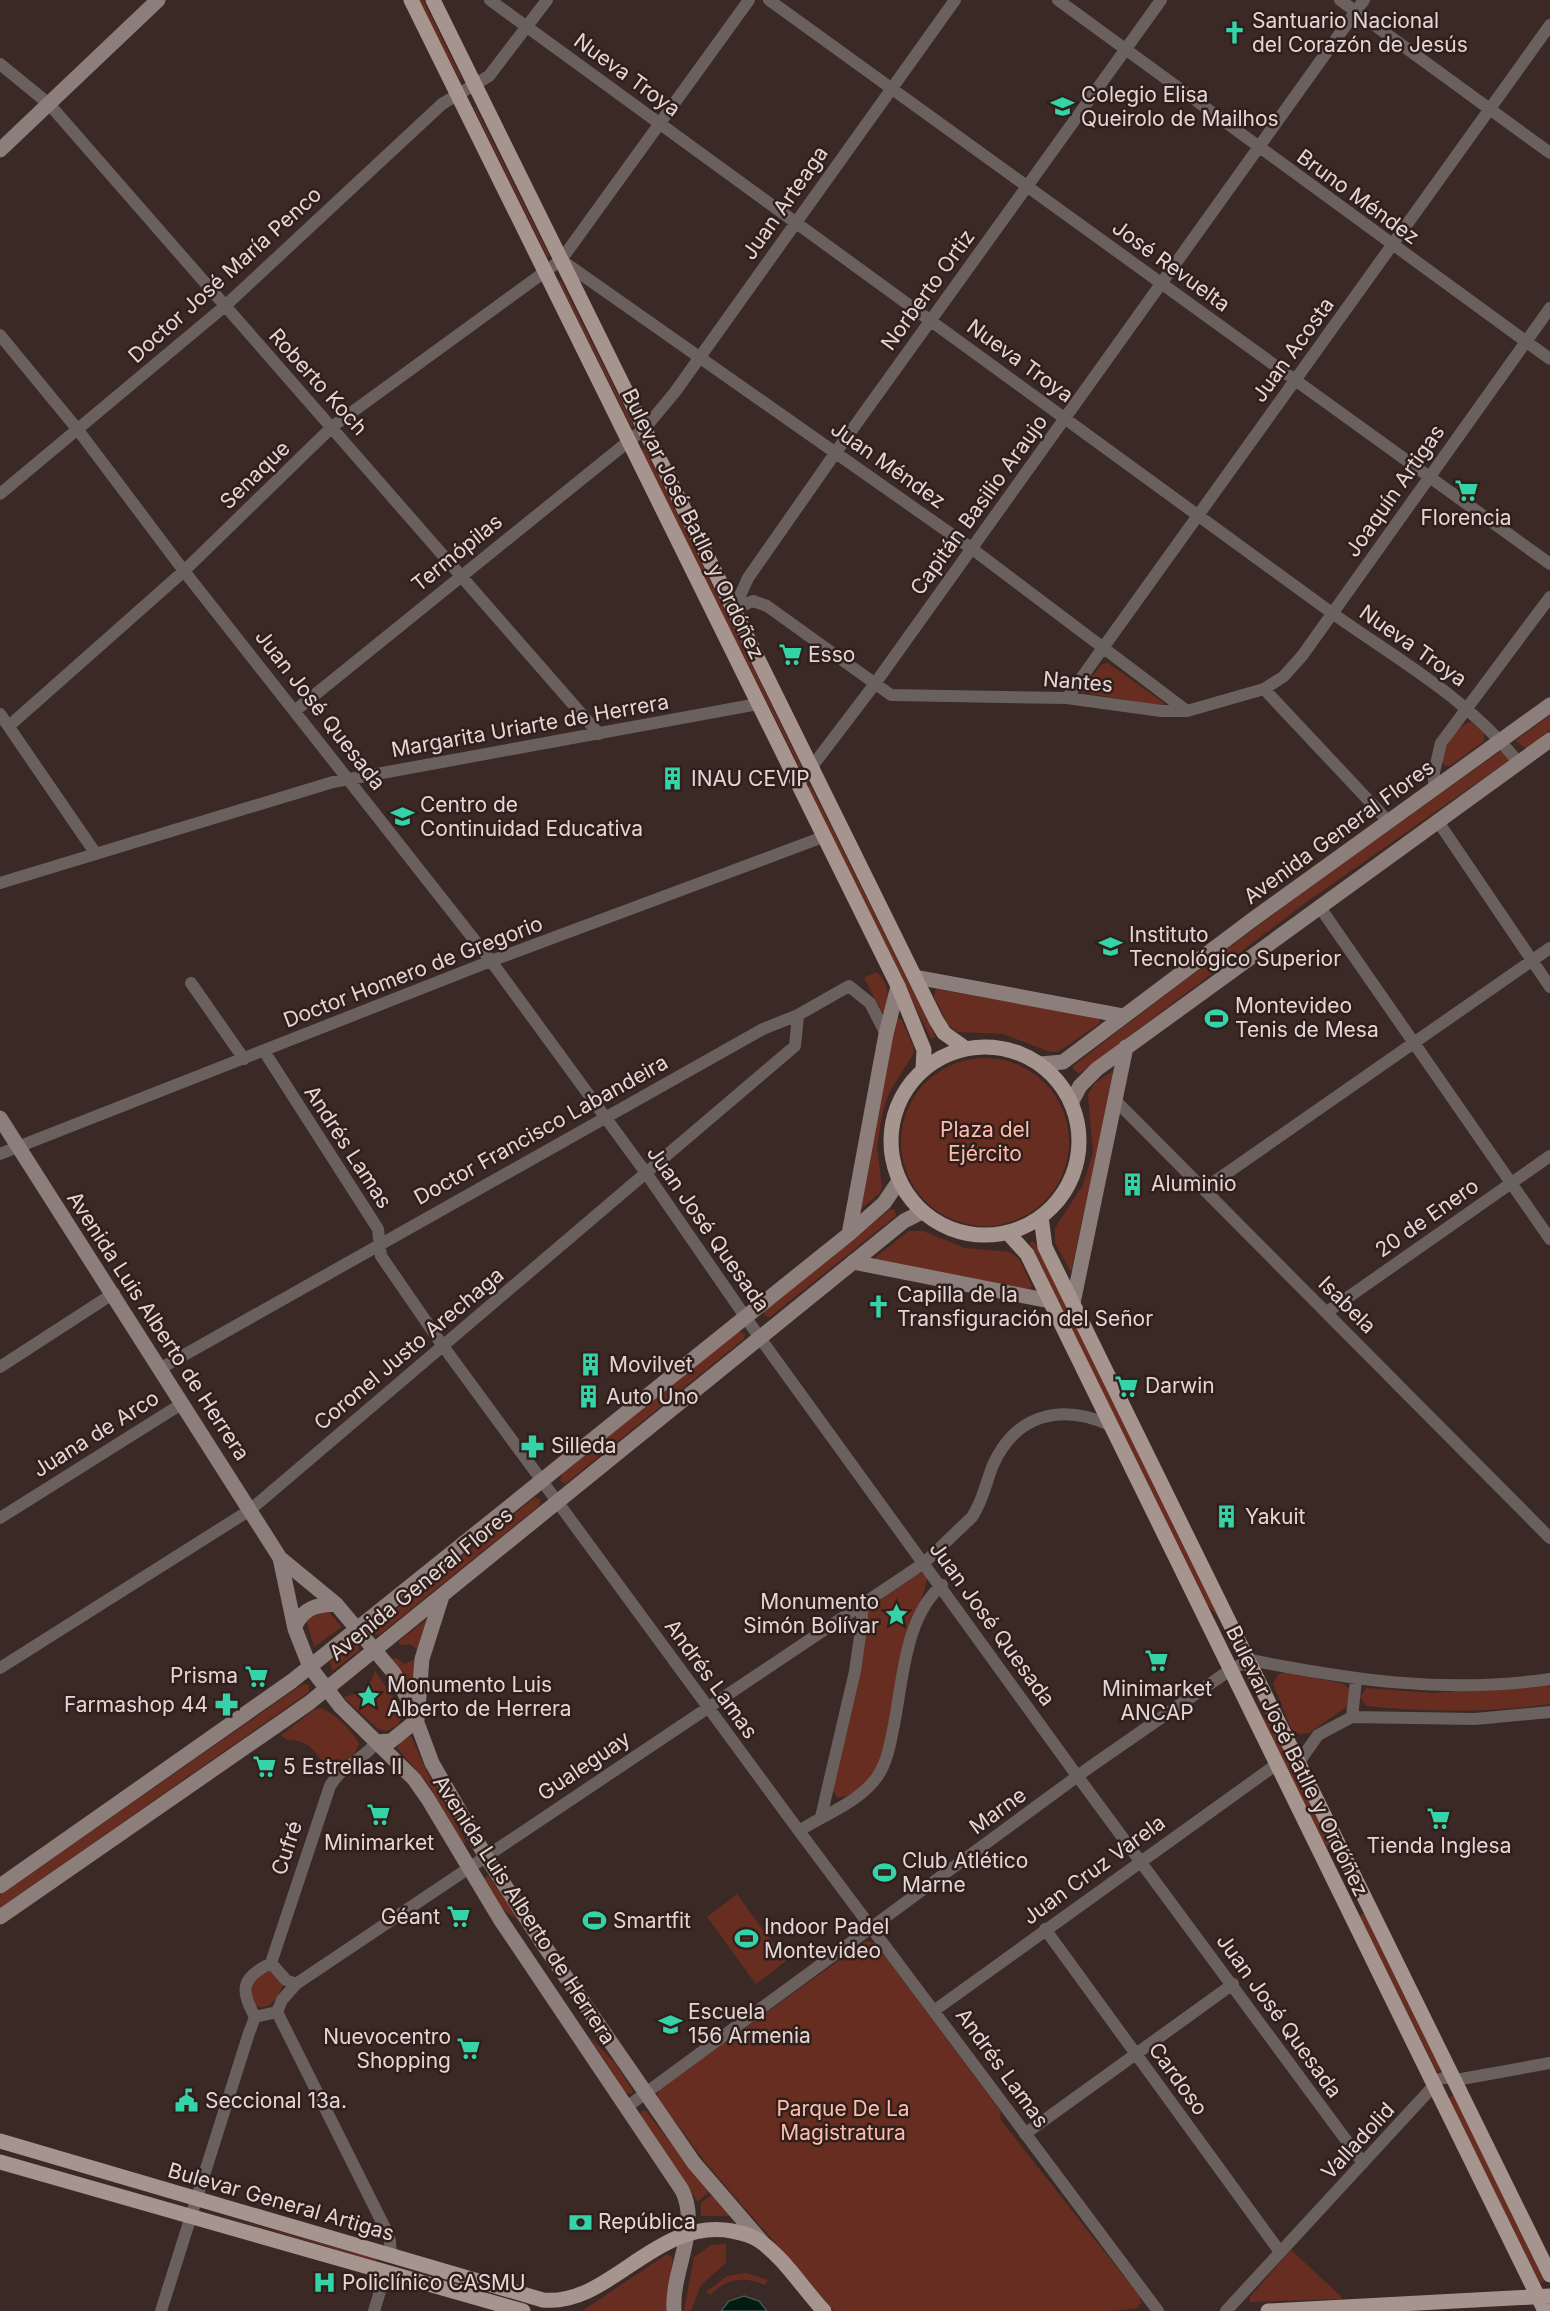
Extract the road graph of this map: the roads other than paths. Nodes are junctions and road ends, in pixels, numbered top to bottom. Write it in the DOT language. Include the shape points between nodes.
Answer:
graph roads {
  1 [pos="158,0"];
  2 [pos="411,0"];
  3 [pos="433,0"];
  4 [pos="490,0"];
  5 [pos="547,0"];
  6 [pos="748,0"];
  7 [pos="769,0"];
  8 [pos="955,0"];
  9 [pos="1058,0"];
  10 [pos="1161,0"];
  11 [pos="1340,0"];
  12 [pos="1364,0"];
  13 [pos="1356,12"];
  14 [pos="1550,25"];
  15 [pos="528,27"];
  16 [pos="1125,50"];
  17 [pos="0,64"];
  18 [pos="474,84"];
  19 [pos="890,89"];
  20 [pos="458,94"];
  21 [pos="49,104"];
  22 [pos="1491,110"];
  23 [pos="660,124"];
  24 [pos="1260,148"];
  25 [pos="0,150"];
  26 [pos="1550,153"];
  27 [pos="1026,187"];
  28 [pos="795,222"];
  29 [pos="1392,246"];
  30 [pos="561,260"];
  31 [pos="546,273"];
  32 [pos="1163,283"];
  33 [pos="225,306"];
  34 [pos="1550,308"];
  35 [pos="930,321"];
  36 [pos="0,335"];
  37 [pos="1526,342"];
  38 [pos="700,357"];
  39 [pos="1550,359"];
  40 [pos="1296,381"];
  41 [pos="1066,418"];
  42 [pos="333,426"];
  43 [pos="645,428"];
  44 [pos="78,430"];
  45 [pos="629,442"];
  46 [pos="836,452"];
  47 [pos="1429,476"];
  48 [pos="0,494"];
  49 [pos="1199,517"];
  50 [pos="971,548"];
  51 [pos="1550,564"];
  52 [pos="184,570"];
  53 [pos="461,575"];
  54 [pos="1550,597"];
  55 [pos="734,609"];
  56 [pos="1332,613"];
  57 [pos="1105,648"];
  58 [pos="874,685"];
  59 [pos="1264,689"];
  60 [pos="1067,698"];
  61 [pos="759,704"];
  62 [pos="1550,705"];
  63 [pos="1467,708"];
  64 [pos="296,710"];
  65 [pos="1187,711"];
  66 [pos="0,714"];
  67 [pos="9,726"];
  68 [pos="599,734"];
  69 [pos="1550,740"];
  70 [pos="1502,741"];
  71 [pos="1518,762"];
  72 [pos="812,768"];
  73 [pos="349,779"];
  74 [pos="798,785"];
  75 [pos="1434,789"];
  76 [pos="1437,820"];
  77 [pos="1388,821"];
  78 [pos="823,837"];
  79 [pos="96,854"];
  80 [pos="0,884"];
  81 [pos="1319,906"];
  82 [pos="1550,948"];
  83 [pos="1532,961"];
  84 [pos="491,962"];
  85 [pos="915,977"];
  86 [pos="191,983"];
  87 [pos="898,986"];
  88 [pos="1550,987"];
  89 [pos="798,1016"];
  90 [pos="1124,1016"];
  91 [pos="886,1034"];
  92 [pos="1414,1042"];
  93 [pos="1126,1047"];
  94 [pos="966,1048"];
  95 [pos="264,1051"];
  96 [pos="244,1059"];
  97 [pos="1040,1064"];
  98 [pos="922,1069"];
  99 [pos="1114,1100"];
  100 [pos="1071,1103"];
  101 [pos="604,1117"];
  102 [pos="0,1118"];
  103 [pos="18,1146"];
  104 [pos="0,1154"];
  105 [pos="1550,1156"];
  106 [pos="646,1173"];
  107 [pos="899,1180"];
  108 [pos="1512,1183"];
  109 [pos="1204,1189"];
  110 [pos="922,1212"];
  111 [pos="1041,1217"];
  112 [pos="1008,1233"];
  113 [pos="849,1234"];
  114 [pos="1550,1239"];
  115 [pos="380,1243"];
  116 [pos="853,1262"];
  117 [pos="114,1293"];
  118 [pos="1050,1301"];
  119 [pos="1073,1304"];
  120 [pos="1327,1312"];
  121 [pos="745,1315"];
  122 [pos="760,1338"];
  123 [pos="443,1346"];
  124 [pos="0,1367"];
  125 [pos="160,1368"];
  126 [pos="183,1403"];
  127 [pos="1110,1425"];
  128 [pos="541,1480"];
  129 [pos="556,1501"];
  130 [pos="250,1510"];
  131 [pos="0,1518"];
  132 [pos="1550,1538"];
  133 [pos="280,1558"];
  134 [pos="924,1563"];
  135 [pos="942,1585"];
  136 [pos="443,1594"];
  137 [pos="336,1604"];
  138 [pos="862,1604"];
  139 [pos="295,1626"];
  140 [pos="357,1630"];
  141 [pos="374,1650"];
  142 [pos="1250,1660"];
  143 [pos="310,1667"];
  144 [pos="0,1668"];
  145 [pos="1230,1670"];
  146 [pos="1550,1679"];
  147 [pos="1356,1680"];
  148 [pos="326,1689"];
  149 [pos="707,1707"];
  150 [pos="1550,1712"];
  151 [pos="1352,1717"];
  152 [pos="417,1720"];
  153 [pos="377,1742"];
  154 [pos="1299,1762"];
  155 [pos="1276,1764"];
  156 [pos="1078,1777"];
  157 [pos="821,1817"];
  158 [pos="799,1831"];
  159 [pos="485,1855"];
  160 [pos="1142,1860"];
  161 [pos="468,1868"];
  162 [pos="0,1886"];
  163 [pos="0,1917"];
  164 [pos="872,1927"];
  165 [pos="1045,1929"];
  166 [pos="271,1963"];
  167 [pos="296,1984"];
  168 [pos="1233,1984"];
  169 [pos="935,2010"];
  170 [pos="277,2012"];
  171 [pos="255,2017"];
  172 [pos="1136,2055"];
  173 [pos="1550,2063"];
  174 [pos="1456,2080"];
  175 [pos="1434,2085"];
  176 [pos="645,2094"];
  177 [pos="628,2106"];
  178 [pos="1025,2134"];
  179 [pos="0,2141"];
  180 [pos="1363,2163"];
  181 [pos="1,2164"];
  182 [pos="198,2200"];
  183 [pos="192,2216"];
  184 [pos="686,2235"];
  185 [pos="766,2246"];
  186 [pos="1280,2252"];
  187 [pos="391,2256"];
  188 [pos="386,2272"];
  189 [pos="1550,2275"];
  190 [pos="808,2295"];
  191 [pos="1544,2296"];
  192 [pos="549,2306"];
  193 [pos="161,2311"];
  194 [pos="374,2311"];
  195 [pos="523,2311"];
  196 [pos="675,2311"];
  197 [pos="809,2311"];
  198 [pos="824,2311"];
  199 [pos="1158,2311"];
  200 [pos="1226,2311"];
  201 [pos="1268,2311"];
  202 [pos="1545,2311"];
  1 -- 21 [label="main road"];
  2 -- 20 [label="main road, Bulevar José Batlle y Ordóñez"];
  3 -- 18 [label="main road, Bulevar José Batlle y Ordóñez"];
  4 -- 15 [label="street, Nueva Troya"];
  5 -- 15 [label="street, Doctor José María Penco"];
  6 -- 23 [label="street, Senaque"];
  7 -- 19 [label="street, José Revuelta"];
  8 -- 19 [label="street, Juan Arteaga"];
  9 -- 16 [label="street, Bruno Méndez"];
  10 -- 16 [label="street, Norberto Ortiz"];
  11 -- 13 [label="street"];
  12 -- 13 [label="street, Capitán Basilio Araujo"];
  13 -- 22 [label="street"];
  13 -- 24 [label="street, Capitán Basilio Araujo"];
  14 -- 22 [label="street, Juan Acosta"];
  15 -- 18 [label="street, Doctor José María Penco" via="497,68"];
  15 -- 23 [label="street, Nueva Troya"];
  16 -- 24 [label="street, Bruno Méndez"];
  16 -- 27 [label="street, Norberto Ortiz"];
  17 -- 21 [label="street, Roberto Koch"];
  18 -- 20 [label="street, Doctor José María Penco"];
  18 -- 30 [label="main road, Bulevar José Batlle y Ordóñez"];
  19 -- 27 [label="street, José Revuelta"];
  19 -- 28 [label="street, Juan Arteaga"];
  20 -- 31 [label="main road, Bulevar José Batlle y Ordóñez"];
  20 -- 33 [label="street, Doctor José María Penco" via="442,104"];
  21 -- 25 [label="main road"];
  21 -- 33 [label="street, Roberto Koch"];
  22 -- 26 [label="street"];
  22 -- 29 [label="street, Juan Acosta"];
  23 -- 28 [label="street, Nueva Troya"];
  23 -- 30 [label="street, Senaque"];
  24 -- 29 [label="street, Bruno Méndez"];
  24 -- 32 [label="street, Capitán Basilio Araujo"];
  27 -- 32 [label="street, José Revuelta"];
  27 -- 35 [label="street, Norberto Ortiz"];
  28 -- 35 [label="street, Nueva Troya"];
  28 -- 38 [label="street, Juan Arteaga"];
  29 -- 37 [label="street, Bruno Méndez"];
  29 -- 40 [label="street, Juan Acosta"];
  30 -- 31 [label="street, Senaque"];
  30 -- 38 [label="street, Juan Méndez"];
  30 -- 43 [label="main road, Bulevar José Batlle y Ordóñez"];
  31 -- 42 [label="street, Senaque"];
  31 -- 45 [label="main road, Bulevar José Batlle y Ordóñez"];
  32 -- 40 [label="street, José Revuelta"];
  32 -- 41 [label="street, Capitán Basilio Araujo"];
  33 -- 42 [label="street, Roberto Koch"];
  33 -- 44 [label="street, Doctor José María Penco"];
  34 -- 37 [label="street, Joaquín Artigas"];
  35 -- 41 [label="street, Nueva Troya"];
  35 -- 46 [label="street, Norberto Ortiz"];
  36 -- 44 [label="street, Juan José Quesada"];
  37 -- 39 [label="street, Bruno Méndez"];
  37 -- 47 [label="street, Joaquín Artigas"];
  38 -- 43 [label="street, Juan Arteaga"];
  38 -- 46 [label="street, Juan Méndez"];
  40 -- 47 [label="street, José Revuelta"];
  40 -- 49 [label="street, Juan Acosta"];
  41 -- 49 [label="street, Nueva Troya"];
  41 -- 50 [label="street, Capitán Basilio Araujo"];
  42 -- 52 [label="street, Senaque"];
  42 -- 53 [label="street, Roberto Koch"];
  43 -- 45 [label="street, Termópilas"];
  43 -- 55 [label="main road, Bulevar José Batlle y Ordóñez"];
  44 -- 48 [label="street, Doctor José María Penco"];
  44 -- 52 [label="street, Juan José Quesada"];
  45 -- 53 [label="street, Termópilas"];
  45 -- 61 [label="main road, Bulevar José Batlle y Ordóñez"];
  46 -- 50 [label="street, Juan Méndez"];
  46 -- 55 [label="street, Norberto Ortiz" via="748,579"];
  47 -- 51 [label="street, José Revuelta"];
  47 -- 56 [label="street, Joaquín Artigas"];
  49 -- 56 [label="street, Nueva Troya"];
  49 -- 57 [label="street, Juan Acosta"];
  50 -- 57 [label="street, Juan Méndez"];
  50 -- 58 [label="street, Capitán Basilio Araujo"];
  52 -- 64 [label="street, Juan José Quesada"];
  52 -- 67 [label="street, Senaque"];
  53 -- 64 [label="street, Termópilas"];
  53 -- 68 [label="street, Roberto Koch"];
  54 -- 63 [label="street"];
  55 -- 58 [label="street, Nantes" via="759,602"];
  55 -- 72 [label="main road, Bulevar José Batlle y Ordóñez"];
  56 -- 59 [label="street, Joaquín Artigas" via="1293,667"];
  56 -- 63 [label="street, Nueva Troya"];
  57 -- 60 [label="street, Juan Acosta"];
  57 -- 65 [label="street, Juan Méndez"];
  58 -- 60 [label="street, Nantes" via="891,695"];
  58 -- 72 [label="street, Capitán Basilio Araujo"];
  59 -- 65 [label="street, Nantes"];
  59 -- 77 [label="street"];
  60 -- 65 [label="street, Nantes"];
  61 -- 68 [label="street, Margarita Uriarte de Herrera"];
  61 -- 74 [label="main road, Bulevar José Batlle y Ordóñez"];
  62 -- 70 [label="main road, Avenida General Flores"];
  63 -- 70 [label="street, Nueva Troya"];
  63 -- 75 [label="street" via="1441,743"];
  64 -- 73 [label="street, Juan José Quesada"];
  66 -- 67 [label="street"];
  67 -- 79 [label="street"];
  68 -- 73 [label="street, Margarita Uriarte de Herrera"];
  69 -- 71 [label="main road"];
  70 -- 71 [label="street, Nueva Troya"];
  70 -- 75 [label="main road, Avenida General Flores"];
  71 -- 76 [label="main road"];
  72 -- 74 [label="street, Capitán Basilio Araujo"];
  72 -- 85 [label="main road, Bulevar José Batlle y Ordóñez"];
  73 -- 79 [label="street, Margarita Uriarte de Herrera"];
  73 -- 84 [label="street, Juan José Quesada"];
  74 -- 78 [label="main road, Bulevar José Batlle y Ordóñez"];
  75 -- 77 [label="main road, Avenida General Flores"];
  76 -- 81 [label="main road"];
  76 -- 83 [label="street"];
  77 -- 90 [label="main road, Avenida General Flores"];
  78 -- 84 [label="street, Doctor Homero de Gregorio"];
  78 -- 87 [label="main road, Bulevar José Batlle y Ordóñez"];
  79 -- 80 [label="street, Margarita Uriarte de Herrera"];
  81 -- 92 [label="street"];
  81 -- 93 [label="main road"];
  82 -- 83 [label="street"];
  83 -- 88 [label="street"];
  83 -- 92 [label="street"];
  84 -- 95 [label="street, Doctor Homero de Gregorio"];
  84 -- 101 [label="street, Juan José Quesada"];
  85 -- 90 [label="main road"];
  85 -- 94 [label="main road, Bulevar José Batlle y Ordóñez" via="944,1032"];
  86 -- 96 [label="street"];
  87 -- 91 [label="main road"];
  87 -- 98 [label="main road, Bulevar José Batlle y Ordóñez" via="924,1050"];
  89 -- 91 [label="street, Doctor Francisco Labandeira" via="849,986 870,1003"];
  89 -- 101 [label="street, Doctor Francisco Labandeira" via="763,1029"];
  89 -- 106 [label="street, Coronel Justo Arechaga" via="795,1046"];
  90 -- 97 [label="main road, Avenida General Flores" via="1063,1062"];
  91 -- 113 [label="main road"];
  92 -- 108 [label="street"];
  92 -- 109 [label="street"];
  93 -- 99 [label="main road"];
  93 -- 100 [label="main road" via="1093,1072"];
  94 -- 97 [label="main road" via="1004,1048"];
  94 -- 98 [label="main road"];
  95 -- 96 [label="street, Doctor Homero de Gregorio"];
  95 -- 115 [label="street, Andrés Lamas" via="378,1229"];
  96 -- 103 [label="street, Doctor Homero de Gregorio"];
  97 -- 100 [label="main road" via="1058,1081"];
  98 -- 107 [label="main road" via="905,1090 891,1128 891,1155"];
  99 -- 109 [label="street, Isabela"];
  99 -- 119 [label="main road"];
  100 -- 111 [label="main road" via="1079,1130 1078,1158 1061,1197"];
  101 -- 106 [label="street, Juan José Quesada"];
  101 -- 115 [label="street, Doctor Francisco Labandeira"];
  102 -- 103 [label="main road, Avenida Luis Alberto de Herrera"];
  103 -- 104 [label="street, Doctor Homero de Gregorio"];
  103 -- 117 [label="main road, Avenida Luis Alberto de Herrera"];
  105 -- 108 [label="street, 20 de Enero"];
  106 -- 121 [label="street, Juan José Quesada"];
  106 -- 123 [label="street, Coronel Justo Arechaga"];
  107 -- 110 [label="main road"];
  107 -- 113 [label="main road, Avenida General Flores" via="884,1203"];
  108 -- 114 [label="street"];
  108 -- 120 [label="street, 20 de Enero"];
  109 -- 120 [label="street, Isabela"];
  110 -- 112 [label="main road" via="944,1226 969,1234"];
  110 -- 116 [label="main road, Avenida General Flores" via="904,1221"];
  111 -- 112 [label="main road"];
  111 -- 119 [label="main road, Bulevar José Batlle y Ordóñez" via="1045,1247"];
  112 -- 118 [label="main road, Bulevar José Batlle y Ordóñez" via="1027,1254"];
  113 -- 121 [label="main road, Avenida General Flores"];
  115 -- 123 [label="street, Andrés Lamas" via="381,1256"];
  115 -- 125 [label="street, Doctor Francisco Labandeira"];
  116 -- 118 [label="main road"];
  116 -- 122 [label="main road, Avenida General Flores"];
  117 -- 124 [label="street"];
  117 -- 125 [label="main road, Avenida Luis Alberto de Herrera"];
  118 -- 127 [label="main road, Bulevar José Batlle y Ordóñez"];
  119 -- 142 [label="main road, Bulevar José Batlle y Ordóñez"];
  120 -- 132 [label="street, Isabela"];
  121 -- 122 [label="street, Juan José Quesada"];
  121 -- 128 [label="main road, Avenida General Flores"];
  122 -- 129 [label="main road, Avenida General Flores"];
  122 -- 134 [label="street, Juan José Quesada"];
  123 -- 128 [label="street, Andrés Lamas"];
  123 -- 130 [label="street, Coronel Justo Arechaga"];
  125 -- 126 [label="main road, Avenida Luis Alberto de Herrera"];
  126 -- 130 [label="main road, Avenida Luis Alberto de Herrera"];
  126 -- 131 [label="street, Juana de Arco"];
  127 -- 134 [label="street, Gualeguay" via="1095,1418 1065,1414 1038,1419 1020,1428 998,1455 972,1517"];
  127 -- 145 [label="main road, Bulevar José Batlle y Ordóñez"];
  128 -- 129 [label="street, Andrés Lamas"];
  128 -- 140 [label="main road, Avenida General Flores"];
  129 -- 136 [label="main road, Avenida General Flores"];
  129 -- 149 [label="street, Andrés Lamas"];
  130 -- 133 [label="main road, Avenida Luis Alberto de Herrera"];
  130 -- 144 [label="street, Coronel Justo Arechaga"];
  133 -- 137 [label="main road, Avenida Luis Alberto de Herrera"];
  133 -- 139 [label="main road, Avenida Luis Alberto de Herrera"];
  134 -- 135 [label="street, Juan José Quesada"];
  134 -- 138 [label="street, Gualeguay"];
  135 -- 156 [label="street, Juan José Quesada"];
  135 -- 157 [label="street" via="925,1602 913,1633 885,1763 873,1782"];
  136 -- 141 [label="main road, Avenida General Flores"];
  136 -- 152 [label="main road, Avenida Luis Alberto de Herrera" via="422,1659"];
  137 -- 139 [label="main road" via="312,1606"];
  137 -- 140 [label="main road, Avenida Luis Alberto de Herrera"];
  138 -- 149 [label="street, Gualeguay"];
  138 -- 157 [label="street" via="855,1671"];
  139 -- 143 [label="main road, Avenida Luis Alberto de Herrera"];
  140 -- 141 [label="main road, Avenida Luis Alberto de Herrera"];
  140 -- 143 [label="main road, Avenida General Flores"];
  141 -- 148 [label="main road, Avenida General Flores"];
  141 -- 152 [label="main road, Avenida Luis Alberto de Herrera" via="393,1672"];
  142 -- 145 [label="street, Marne"];
  142 -- 147 [label="street"];
  142 -- 154 [label="main road, Bulevar José Batlle y Ordóñez"];
  143 -- 148 [label="main road, Avenida Luis Alberto de Herrera"];
  143 -- 162 [label="main road, Avenida General Flores"];
  145 -- 155 [label="main road, Bulevar José Batlle y Ordóñez"];
  145 -- 156 [label="street, Marne"];
  146 -- 147 [label="street" via="1429,1686"];
  147 -- 151 [label="street"];
  148 -- 153 [label="main road, Avenida Luis Alberto de Herrera"];
  148 -- 163 [label="main road, Avenida General Flores"];
  149 -- 158 [label="street, Andrés Lamas"];
  149 -- 159 [label="street, Gualeguay"];
  150 -- 151 [label="street" via="1474,1719"];
  151 -- 154 [label="street" via="1318,1735"];
  152 -- 153 [label="main road, Cufré" via="390,1741"];
  152 -- 159 [label="main road, Avenida Luis Alberto de Herrera" via="432,1763"];
  153 -- 161 [label="main road, Avenida Luis Alberto de Herrera" via="428,1798"];
  153 -- 166 [label="street, Cufré" via="366,1755 337,1774 330,1786"];
  154 -- 174 [label="main road, Bulevar José Batlle y Ordóñez"];
  155 -- 160 [label="street, Juan Cruz Varela"];
  155 -- 175 [label="main road, Bulevar José Batlle y Ordóñez"];
  156 -- 160 [label="street, Juan José Quesada"];
  156 -- 164 [label="street, Marne"];
  157 -- 158 [label="street"];
  158 -- 164 [label="street, Andrés Lamas"];
  159 -- 161 [label="street, Gualeguay"];
  159 -- 176 [label="main road, Avenida Luis Alberto de Herrera"];
  160 -- 165 [label="street, Juan Cruz Varela"];
  160 -- 168 [label="street, Juan José Quesada"];
  161 -- 167 [label="street, Gualeguay"];
  161 -- 177 [label="main road, Avenida Luis Alberto de Herrera"];
  164 -- 169 [label="street, Andrés Lamas"];
  164 -- 176 [label="street, Marne"];
  165 -- 169 [label="street, Juan Cruz Varela"];
  165 -- 172 [label="street, Cardoso"];
  166 -- 167 [label="street" via="286,1980"];
  166 -- 171 [label="street" via="254,1972 246,1985 246,2001"];
  167 -- 170 [label="street, Gualeguay"];
  168 -- 172 [label="street"];
  168 -- 180 [label="street, Juan José Quesada"];
  169 -- 178 [label="street, Andrés Lamas"];
  170 -- 171 [label="street"];
  170 -- 187 [label="street" via="386,2230"];
  171 -- 182 [label="street"];
  172 -- 178 [label="street"];
  172 -- 186 [label="street, Cardoso"];
  173 -- 174 [label="street"];
  174 -- 175 [label="street" via="1447,2077"];
  174 -- 189 [label="main road, Bulevar José Batlle y Ordóñez"];
  175 -- 180 [label="street, Valladolid"];
  175 -- 191 [label="main road, Bulevar José Batlle y Ordóñez"];
  176 -- 177 [label="street, Marne"];
  176 -- 185 [label="main road, Avenida Luis Alberto de Herrera" via="694,2163"];
  177 -- 184 [label="main road, Avenida Luis Alberto de Herrera" via="685,2196 690,2216"];
  178 -- 199 [label="street, Andrés Lamas"];
  179 -- 182 [label="main road, Bulevar General Artigas"];
  180 -- 186 [label="street, Valladolid"];
  181 -- 183 [label="main road, Bulevar General Artigas"];
  182 -- 183 [label="street"];
  182 -- 187 [label="main road, Bulevar General Artigas"];
  183 -- 188 [label="main road, Bulevar General Artigas"];
  183 -- 193 [label="street"];
  184 -- 185 [label="main road" via="726,2230 751,2236"];
  184 -- 192 [label="main road" via="581,2293"];
  184 -- 196 [label="main road, Avenida Luis Alberto de Herrera" via="677,2273"];
  185 -- 190 [label="main road, Avenida Luis Alberto de Herrera"];
  186 -- 200 [label="street, Valladolid"];
  187 -- 192 [label="main road, Bulevar General Artigas"];
  188 -- 194 [label="street"];
  188 -- 195 [label="main road, Bulevar General Artigas"];
  190 -- 197 [label="main road"];
  190 -- 198 [label="main road, Avenida Luis Alberto de Herrera"];
  191 -- 201 [label="main road"];
  191 -- 202 [label="main road, Bulevar José Batlle y Ordóñez"];
}
